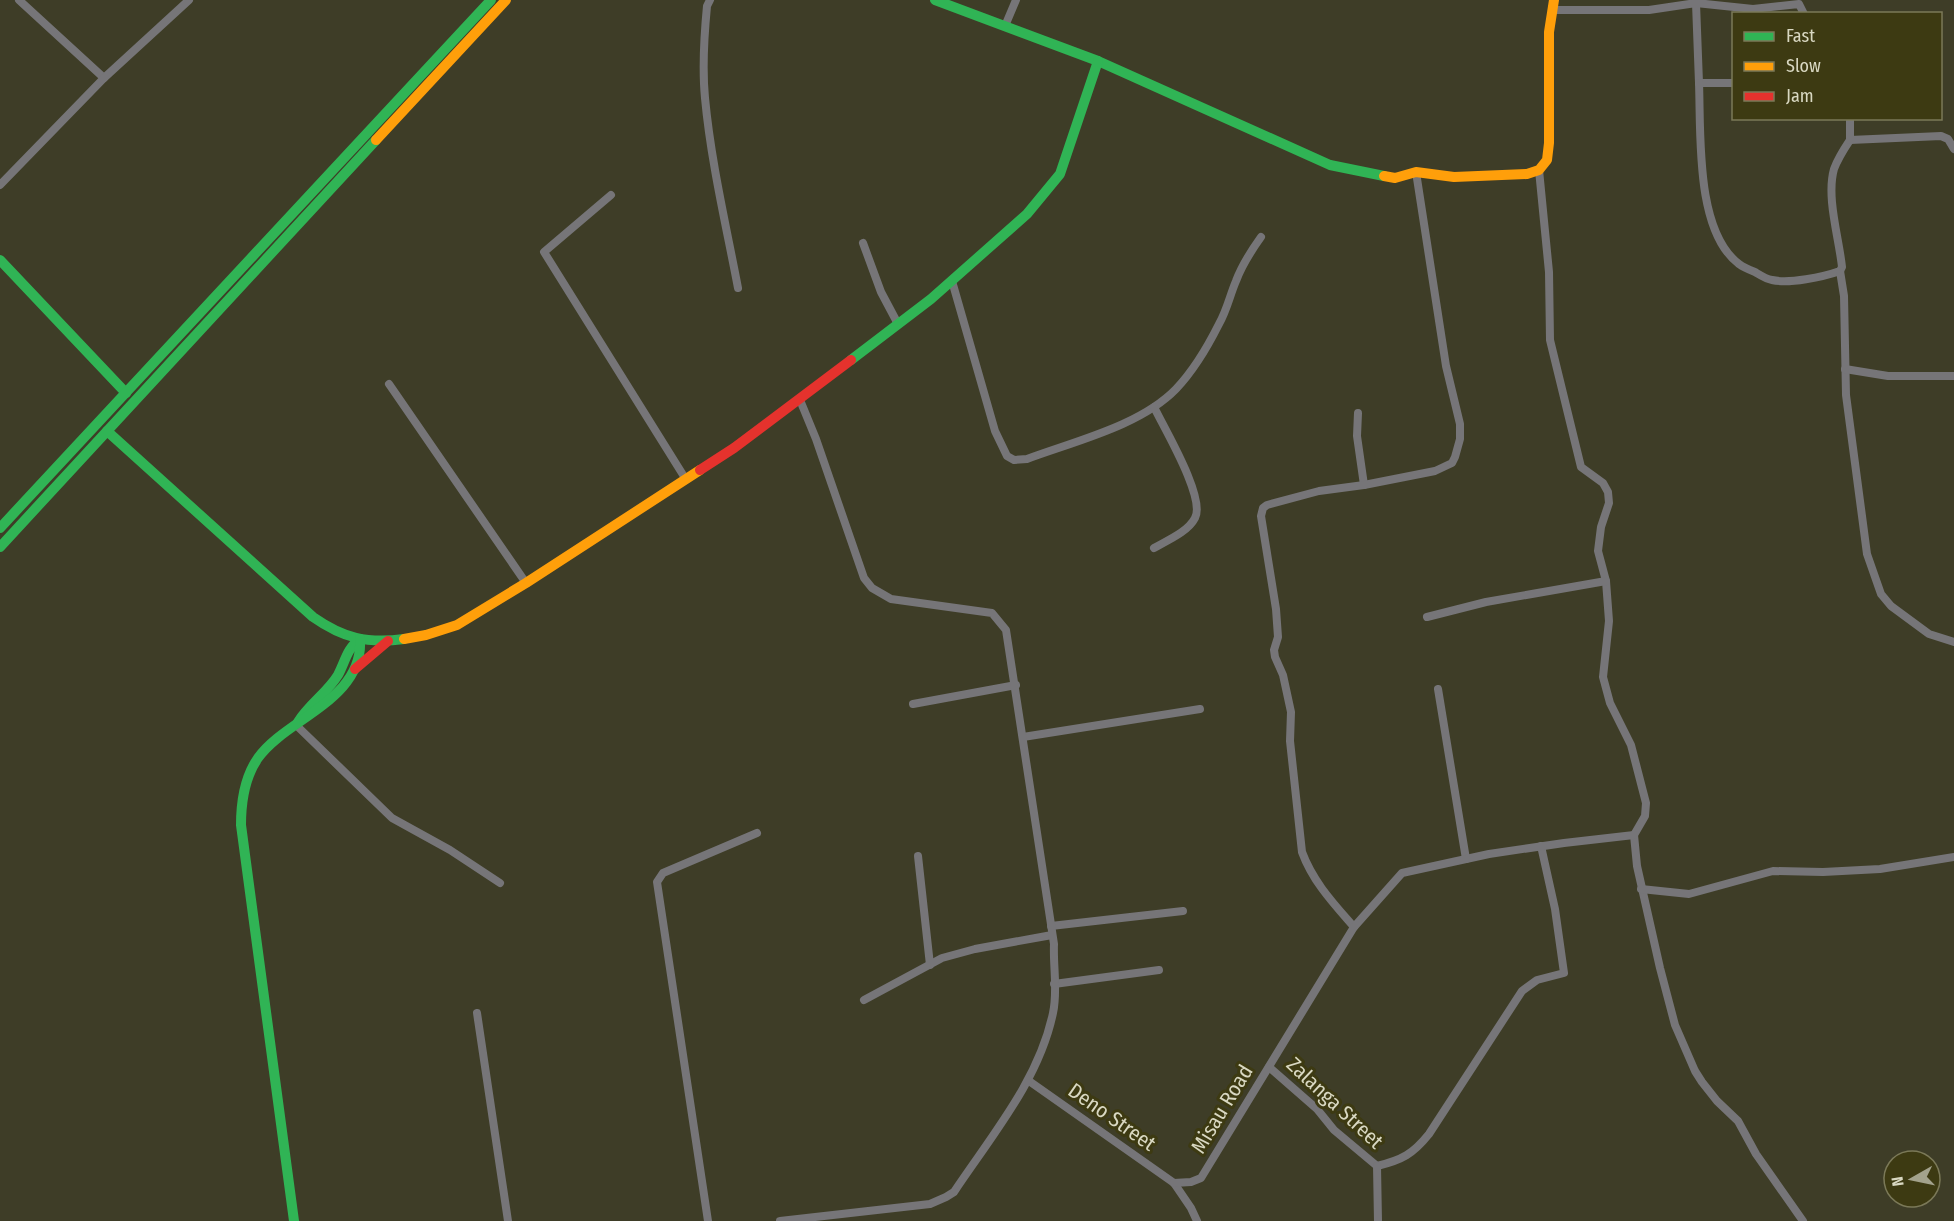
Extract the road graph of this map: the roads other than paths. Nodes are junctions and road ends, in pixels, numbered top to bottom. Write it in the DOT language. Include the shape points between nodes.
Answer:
graph roads {
  1 [pos="19,0"];
  2 [pos="189,0"];
  3 [pos="491,0"];
  4 [pos="506,0"];
  5 [pos="710,0"];
  6 [pos="935,0"];
  7 [pos="1016,0"];
  8 [pos="1696,3"];
  9 [pos="1553,5"];
  10 [pos="1803,12"];
  11 [pos="1005,26"];
  12 [pos="1098,61"];
  13 [pos="104,78"];
  14 [pos="1699,83"];
  15 [pos="1732,83"];
  16 [pos="1850,120"];
  17 [pos="1850,140"];
  18 [pos="1954,149"];
  19 [pos="1539,170"];
  20 [pos="1416,172"];
  21 [pos="0,185"];
  22 [pos="611,195"];
  23 [pos="1261,237"];
  24 [pos="863,243"];
  25 [pos="0,260"];
  26 [pos="1840,270"];
  27 [pos="952,281"];
  28 [pos="738,288"];
  29 [pos="212,299"];
  30 [pos="221,308"];
  31 [pos="898,324"];
  32 [pos="1845,369"];
  33 [pos="1954,376"];
  34 [pos="389,384"];
  35 [pos="126,393"];
  36 [pos="800,400"];
  37 [pos="1154,406"];
  38 [pos="1358,413"];
  39 [pos="107,430"];
  40 [pos="685,478"];
  41 [pos="1364,485"];
  42 [pos="0,528"];
  43 [pos="1,544"];
  44 [pos="1154,548"];
  45 [pos="1606,581"];
  46 [pos="526,583"];
  47 [pos="1426,617"];
  48 [pos="334,632"];
  49 [pos="360,639"];
  50 [pos="388,641"];
  51 [pos="1954,642"];
  52 [pos="342,662"];
  53 [pos="354,670"];
  54 [pos="1016,685"];
  55 [pos="1438,689"];
  56 [pos="913,704"];
  57 [pos="1200,709"];
  58 [pos="296,725"];
  59 [pos="1023,737"];
  60 [pos="757,833"];
  61 [pos="1634,836"];
  62 [pos="1541,846"];
  63 [pos="918,856"];
  64 [pos="1954,857"];
  65 [pos="1466,859"];
  66 [pos="500,883"];
  67 [pos="1641,889"];
  68 [pos="1183,911"];
  69 [pos="1354,927"];
  70 [pos="1052,931"];
  71 [pos="930,965"];
  72 [pos="1159,970"];
  73 [pos="1054,984"];
  74 [pos="864,1000"];
  75 [pos="477,1013"];
  76 [pos="1269,1066"];
  77 [pos="1029,1081"];
  78 [pos="1377,1166"];
  79 [pos="1174,1183"];
  80 [pos="294,1221"];
  81 [pos="508,1221"];
  82 [pos="708,1221"];
  83 [pos="780,1221"];
  84 [pos="1197,1221"];
  85 [pos="1378,1221"];
  86 [pos="1803,1221"];
  1 -- 13 [label="street"];
  2 -- 13 [label="street"];
  3 -- 29 [label="street"];
  4 -- 30 [label="street"];
  5 -- 28 [label="street" via="703,48 705,97"];
  6 -- 11 [label="street"];
  7 -- 11 [label="street"];
  8 -- 9 [label="street" via="1649,10"];
  8 -- 10 [label="street" via="1753,9 1798,4"];
  8 -- 14 [label="street"];
  9 -- 19 [label="street" via="1549,143 1547,160"];
  11 -- 12 [label="street"];
  12 -- 20 [label="street" via="1330,165 1395,178"];
  12 -- 27 [label="street" via="1060,174 1027,214"];
  13 -- 21 [label="street"];
  14 -- 15 [label="street"];
  14 -- 26 [label="street" via="1703,186 1718,238 1727,252 1738,264 1770,280 1826,276"];
  16 -- 17 [label="street"];
  17 -- 18 [label="street" via="1941,136"];
  17 -- 26 [label="street" via="1833,171"];
  19 -- 20 [label="street" via="1527,174 1454,177"];
  19 -- 45 [label="street" via="1549,272 1550,340 1581,467 1603,483 1608,492 1598,550"];
  20 -- 41 [label="street" via="1446,366 1460,424 1458,450 1452,463 1444,468"];
  22 -- 40 [label="street" via="544,252"];
  23 -- 37 [label="street" via="1235,282 1226,312 1206,349 1177,388"];
  24 -- 31 [label="street"];
  25 -- 35 [label="street"];
  26 -- 32 [label="street"];
  27 -- 31 [label="street"];
  27 -- 37 [label="street" via="996,432 1007,456 1027,459 1139,416"];
  29 -- 30 [label="street"];
  29 -- 35 [label="street"];
  30 -- 39 [label="street"];
  31 -- 36 [label="street"];
  32 -- 33 [label="street" via="1888,376"];
  32 -- 51 [label="street" via="1866,554 1881,594 1929,634"];
  34 -- 46 [label="street"];
  35 -- 42 [label="street"];
  36 -- 40 [label="street"];
  36 -- 54 [label="street" via="864,579 891,599 992,614 1006,630"];
  37 -- 44 [label="street" via="1190,480 1198,510 1182,531"];
  38 -- 41 [label="street"];
  39 -- 43 [label="street"];
  39 -- 48 [label="street"];
  40 -- 46 [label="street"];
  41 -- 69 [label="street" via="1319,491 1267,505 1261,516 1276,609 1275,657 1291,712 1290,741 1302,852 1323,891"];
  45 -- 47 [label="street"];
  45 -- 61 [label="street" via="1609,621 1603,664 1605,689 1631,745 1646,803 1645,816"];
  46 -- 50 [label="street" via="457,625"];
  48 -- 49 [label="street"];
  48 -- 52 [label="street"];
  49 -- 50 [label="street"];
  49 -- 52 [label="street" via="351,645"];
  49 -- 53 [label="street"];
  50 -- 53 [label="street"];
  52 -- 58 [label="street" via="331,683"];
  53 -- 58 [label="street" via="342,687"];
  54 -- 56 [label="street"];
  54 -- 59 [label="street"];
  55 -- 65 [label="street"];
  57 -- 59 [label="street"];
  58 -- 66 [label="street" via="392,818"];
  58 -- 80 [label="street" via="257,759 241,810"];
  59 -- 70 [label="street"];
  60 -- 82 [label="street" via="663,873 657,882"];
  61 -- 62 [label="street, Misau Road"];
  61 -- 67 [label="street"];
  62 -- 65 [label="street, Misau Road"];
  62 -- 78 [label="street" via="1564,973 1537,980 1522,991 1416,1150"];
  63 -- 71 [label="street"];
  64 -- 67 [label="street" via="1880,869 1773,871 1689,894"];
  65 -- 69 [label="street, Misau Road" via="1402,873"];
  67 -- 86 [label="street" via="1675,1025 1695,1071 1738,1121"];
  68 -- 70 [label="street"];
  69 -- 76 [label="street, Misau Road"];
  70 -- 71 [label="street" via="942,958"];
  70 -- 73 [label="street"];
  71 -- 74 [label="street"];
  72 -- 73 [label="street"];
  73 -- 77 [label="street" via="1054,1012"];
  75 -- 81 [label="street"];
  76 -- 78 [label="street, Zalanga Street"];
  76 -- 79 [label="street, Misau Road" via="1201,1178"];
  77 -- 79 [label="street, Deno Street"];
  77 -- 83 [label="street" via="954,1191 946,1197 930,1204"];
  78 -- 85 [label="street"];
  79 -- 84 [label="street"];
}
